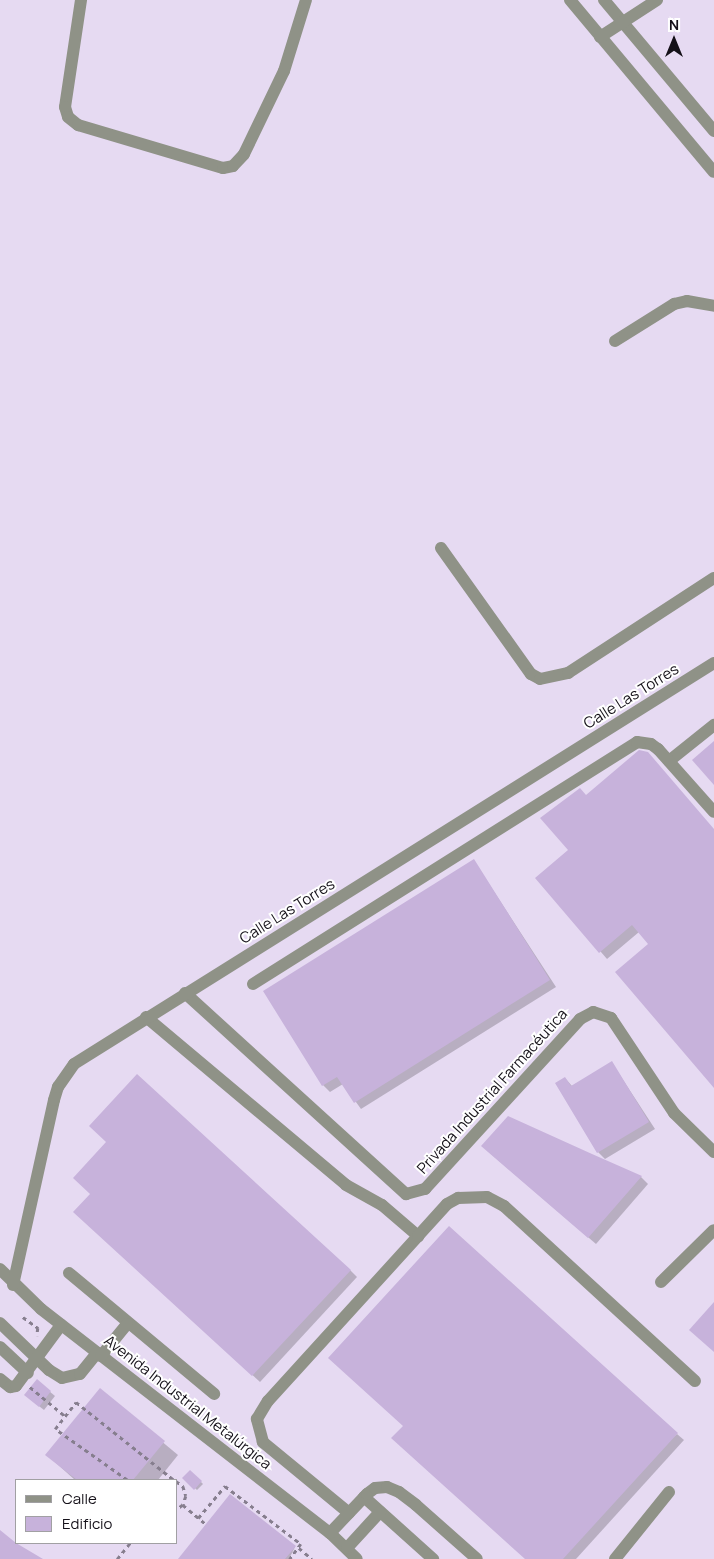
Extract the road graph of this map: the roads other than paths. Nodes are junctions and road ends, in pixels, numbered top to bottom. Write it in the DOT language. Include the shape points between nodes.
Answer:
graph roads {
  1 [pos="81,0"];
  2 [pos="306,0"];
  3 [pos="604,0"];
  4 [pos="657,0"];
  5 [pos="571,1"];
  6 [pos="622,22"];
  7 [pos="600,37"];
  8 [pos="714,131"];
  9 [pos="714,172"];
  10 [pos="714,306"];
  11 [pos="615,341"];
  12 [pos="440,548"];
  13 [pos="714,578"];
  14 [pos="714,663"];
  15 [pos="714,725"];
  16 [pos="670,761"];
  17 [pos="714,812"];
  18 [pos="253,984"];
  19 [pos="185,993"];
  20 [pos="146,1017"];
  21 [pos="714,1152"];
  22 [pos="714,1230"];
  23 [pos="418,1236"];
  24 [pos="0,1269"];
  25 [pos="69,1273"];
  26 [pos="661,1282"];
  27 [pos="13,1285"];
  28 [pos="0,1323"];
  29 [pos="127,1324"];
  30 [pos="61,1325"];
  31 [pos="0,1347"];
  32 [pos="99,1354"];
  33 [pos="38,1358"];
  34 [pos="28,1373"];
  35 [pos="0,1379"];
  36 [pos="695,1381"];
  37 [pos="214,1394"];
  38 [pos="669,1492"];
  39 [pos="364,1497"];
  40 [pos="380,1512"];
  41 [pos="349,1513"];
  42 [pos="330,1534"];
  43 [pos="347,1548"];
  44 [pos="357,1559"];
  45 [pos="433,1559"];
  46 [pos="477,1559"];
  47 [pos="615,1559"];
  1 -- 2 [label="street" via="65,107 68,117 78,124 223,168 233,166 244,154 284,71"];
  3 -- 6 [label="street"];
  4 -- 6 [label="street"];
  5 -- 7 [label="street"];
  6 -- 7 [label="street"];
  6 -- 8 [label="street"];
  7 -- 9 [label="street"];
  10 -- 11 [label="street" via="694,301 674,304"];
  12 -- 13 [label="street" via="531,674 540,679 568,673"];
  14 -- 19 [label="street, Calle Las Torres"];
  15 -- 16 [label="street"];
  16 -- 17 [label="street"];
  16 -- 18 [label="street" via="651,744 637,742 629,746"];
  19 -- 20 [label="street, Calle Las Torres"];
  19 -- 21 [label="street, Privada Industrial Farmacéutica" via="406,1194 425,1189 580,1019 593,1012 611,1018 674,1113"];
  20 -- 23 [label="street" via="346,1185 382,1205"];
  20 -- 27 [label="street, Calle Las Torres" via="74,1064 58,1087"];
  22 -- 26 [label="street"];
  23 -- 36 [label="street" via="447,1204 458,1198 487,1198 504,1206"];
  23 -- 41 [label="street" via="268,1401 258,1419 263,1442"];
  24 -- 27 [label="street, Avenida Industrial Metalúrgica"];
  25 -- 29 [label="street"];
  27 -- 30 [label="street, Avenida Industrial Metalúrgica"];
  28 -- 33 [label="street"];
  29 -- 32 [label="street"];
  29 -- 37 [label="street"];
  30 -- 32 [label="street, Avenida Industrial Metalúrgica"];
  30 -- 33 [label="street"];
  31 -- 34 [label="street"];
  32 -- 33 [label="street" via="80,1374 62,1378"];
  32 -- 42 [label="street, Avenida Industrial Metalúrgica"];
  33 -- 34 [label="street"];
  34 -- 35 [label="street" via="12,1388"];
  38 -- 47 [label="street"];
  39 -- 40 [label="street"];
  39 -- 41 [label="street"];
  39 -- 46 [label="street" via="382,1486 399,1492"];
  40 -- 43 [label="street"];
  40 -- 45 [label="street"];
  41 -- 42 [label="street"];
  42 -- 43 [label="street, Avenida Industrial Metalúrgica"];
  43 -- 44 [label="street, Avenida Industrial Metalúrgica"];
}
